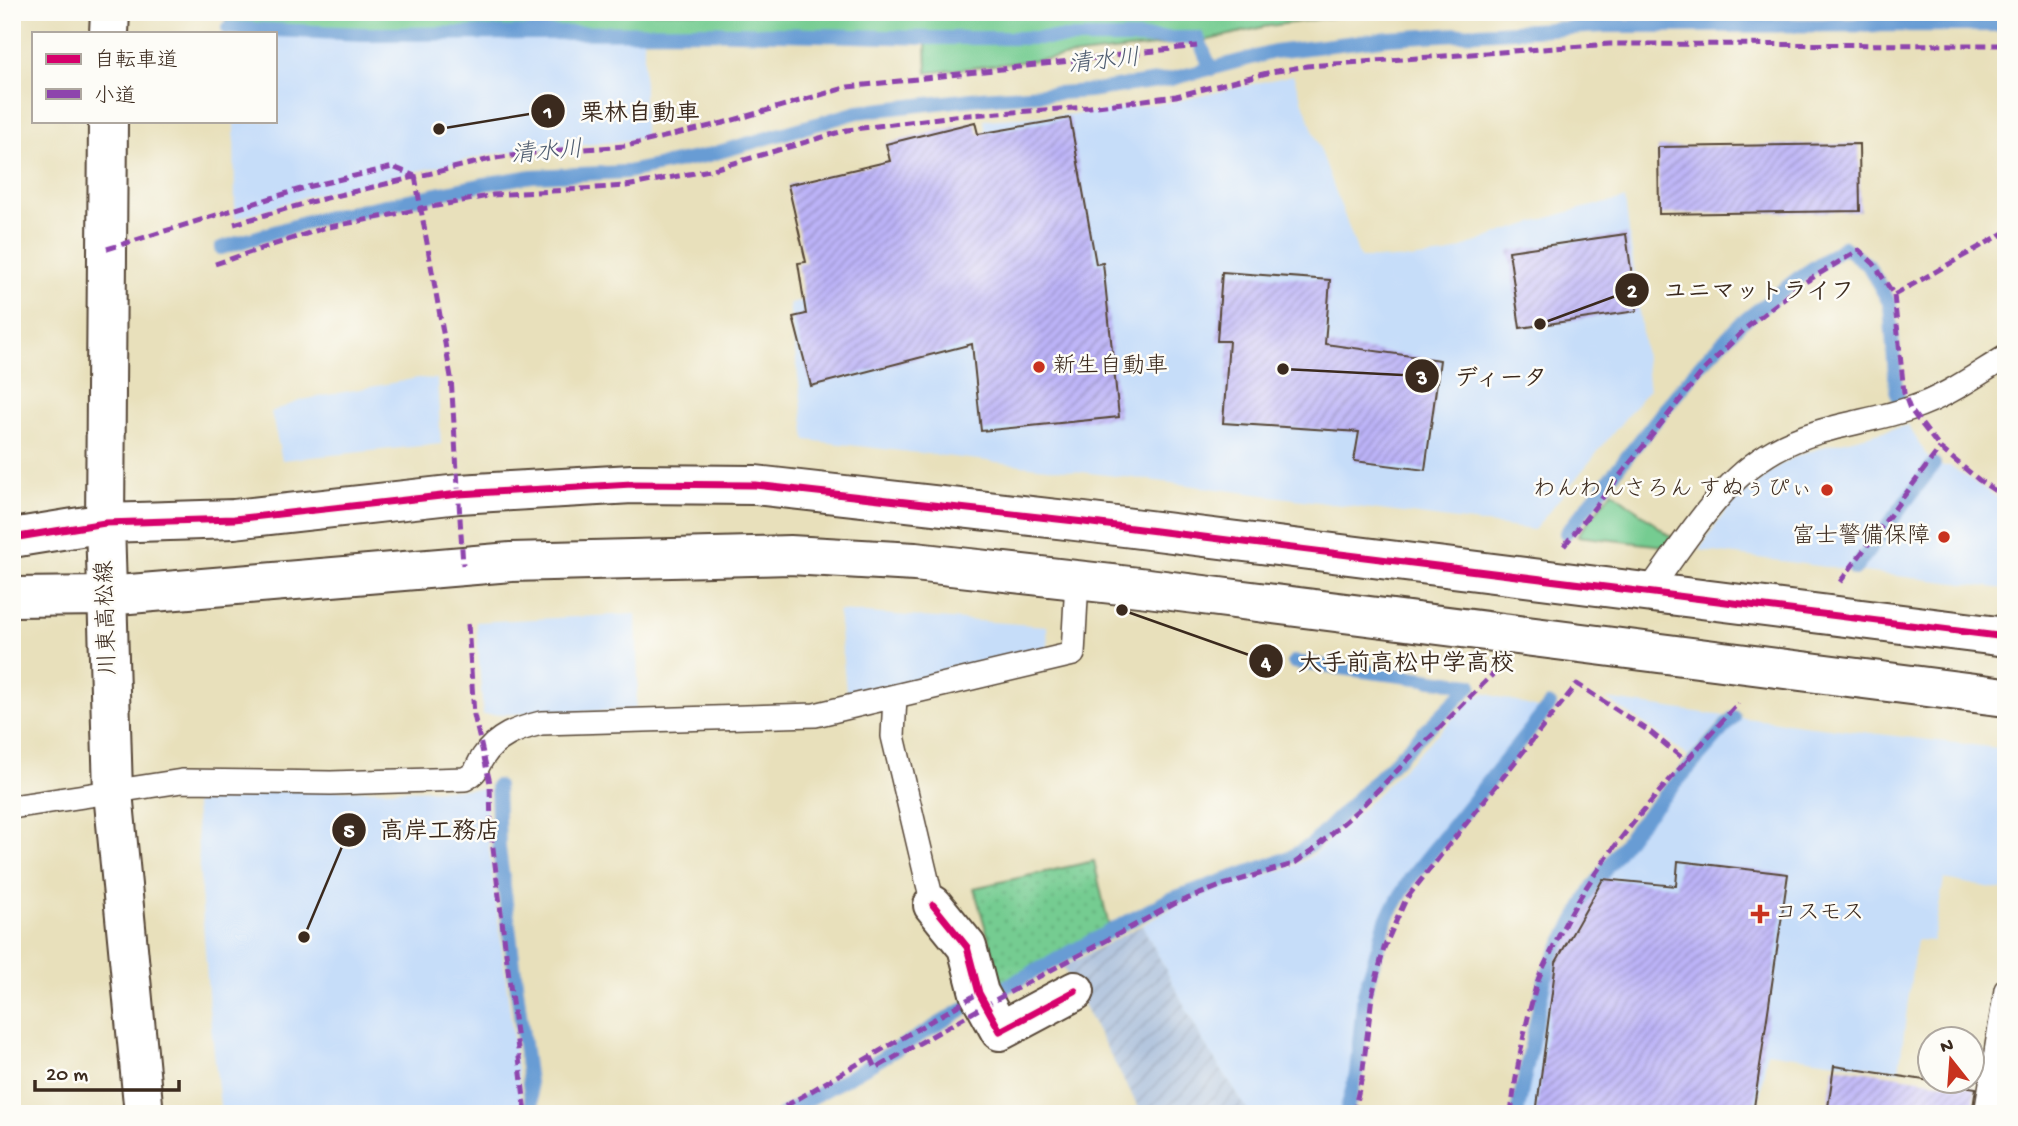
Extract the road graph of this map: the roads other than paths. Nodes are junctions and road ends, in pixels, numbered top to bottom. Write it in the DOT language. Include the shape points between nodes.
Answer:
graph roads {
  1 [pos="110,12"];
  2 [pos="109,32"];
  3 [pos="108,122"];
  4 [pos="2006,357"];
  5 [pos="105,523"];
  6 [pos="12,538"];
  7 [pos="1077,580"];
  8 [pos="1648,592"];
  9 [pos="106,596"];
  10 [pos="12,597"];
  11 [pos="2006,637"];
  12 [pos="895,697"];
  13 [pos="2006,697"];
  14 [pos="113,792"];
  15 [pos="12,807"];
  16 [pos="933,905"];
  17 [pos="2006,990"];
  18 [pos="1075,991"];
  19 [pos="144,1114"];
  20 [pos="1986,1114"];
  1 -- 2 [label="street"];
  3 -- 5 [label="street, 川東高松線"];
  4 -- 8 [label="lane" via="1927,403 1801,438 1774,450 1735,480 1711,507"];
  5 -- 6 [label="street"];
  5 -- 8 [label="street" via="234,519 459,494 632,484 755,485"];
  5 -- 9 [label="street, 川東高松線"];
  7 -- 9 [label="street" via="915,562 790,555 510,562"];
  7 -- 12 [label="lane" via="1073,654"];
  7 -- 13 [label="street"];
  8 -- 11 [label="street"];
  9 -- 10 [label="street"];
  9 -- 14 [label="street, 川東高松線"];
  12 -- 14 [label="lane" via="815,715 541,723 514,729 497,741 476,773 465,779 182,781"];
  12 -- 16 [label="lane" via="893,736"];
  14 -- 15 [label="lane"];
  14 -- 19 [label="street, 川東高松線"];
  16 -- 18 [label="street" via="967,947 979,993 1000,1031"];
  17 -- 20 [label="lane"];
}
